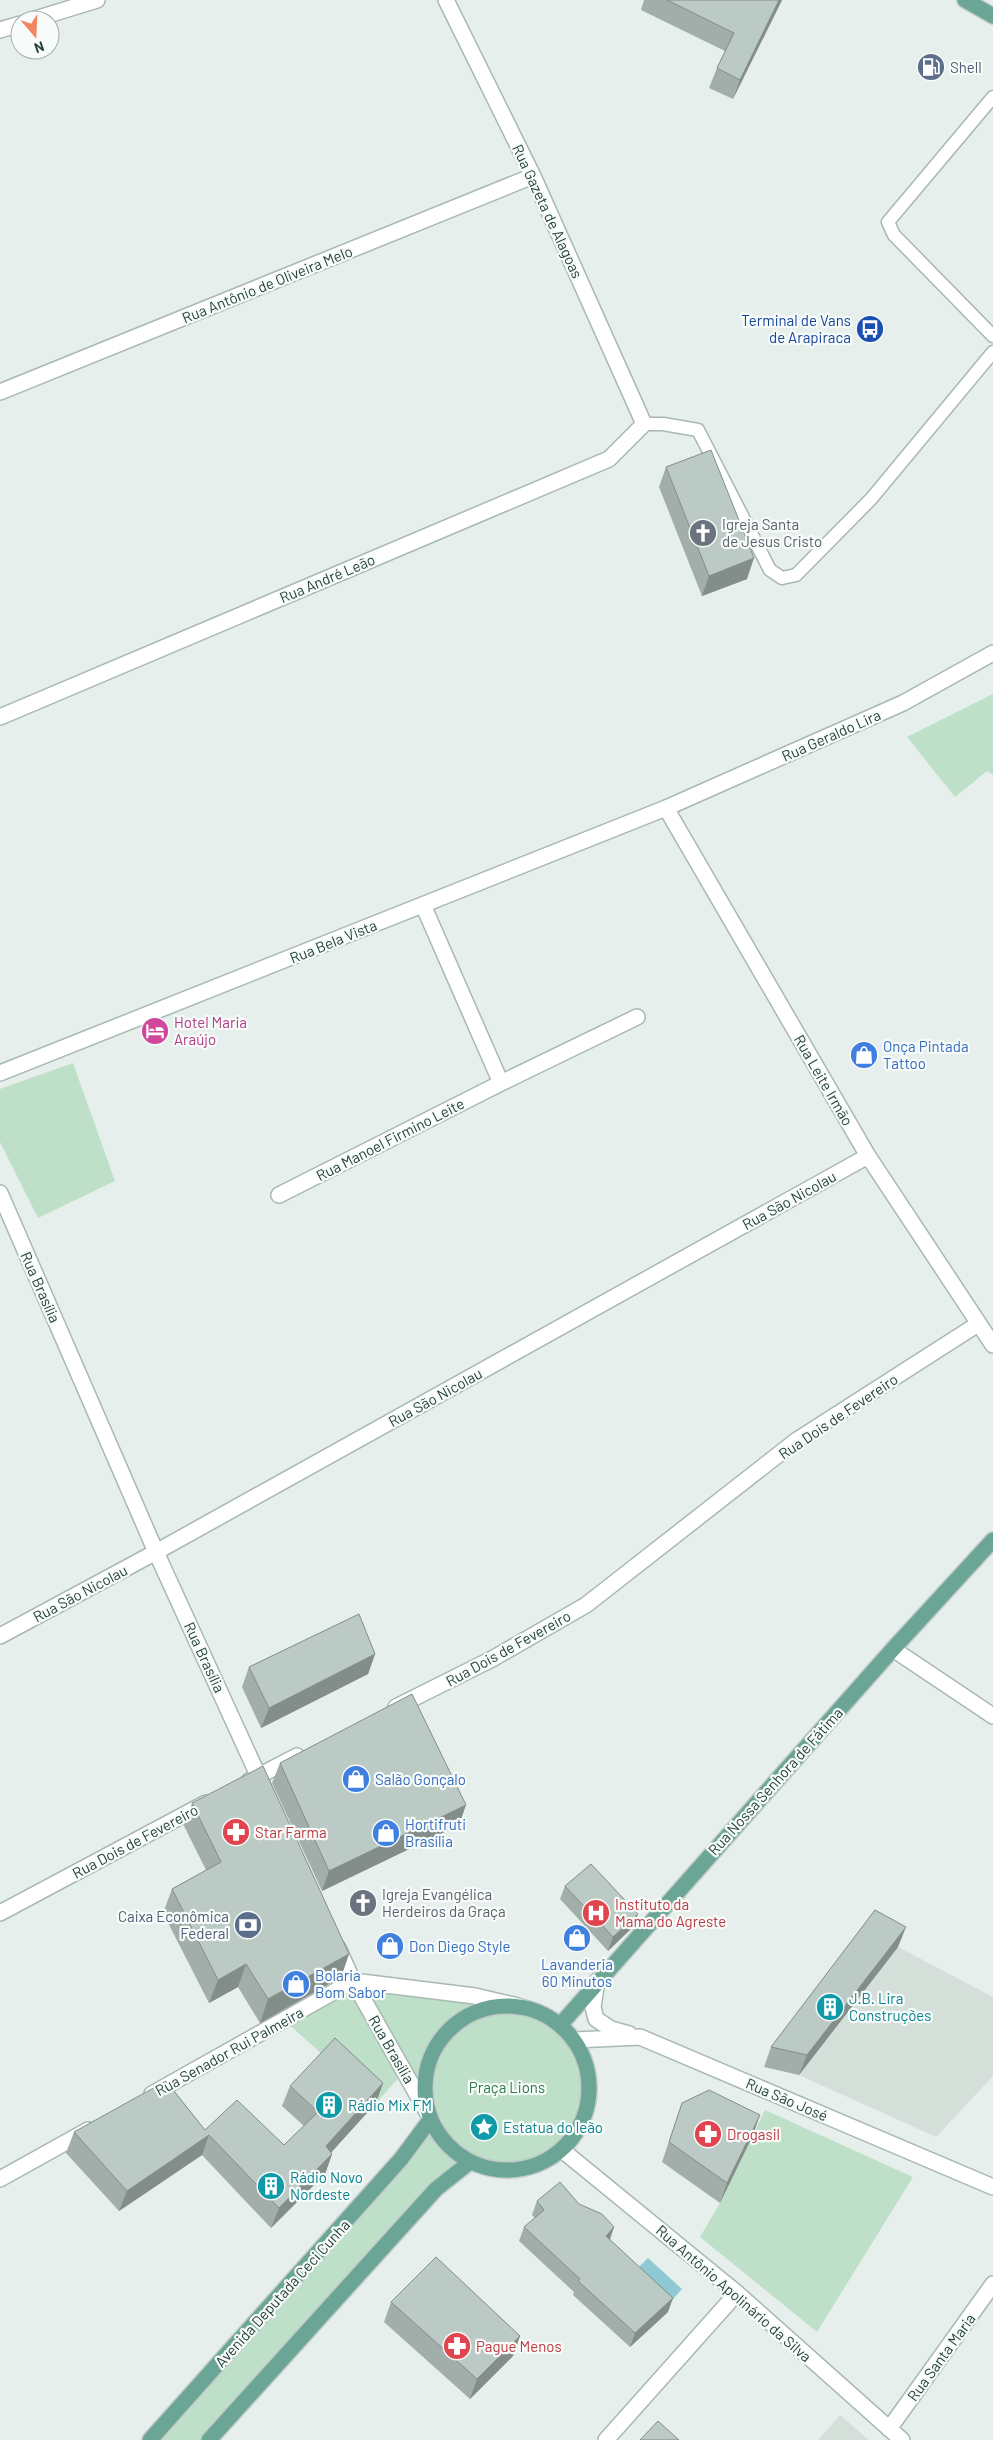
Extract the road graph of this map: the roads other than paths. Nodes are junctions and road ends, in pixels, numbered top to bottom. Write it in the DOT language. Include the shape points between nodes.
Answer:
graph roads {
  1 [pos="97,0"];
  2 [pos="446,0"];
  3 [pos="966,0"];
  4 [pos="60,11"];
  5 [pos="993,16"];
  6 [pos="993,96"];
  7 [pos="534,176"];
  8 [pos="993,336"];
  9 [pos="993,352"];
  10 [pos="0,392"];
  11 [pos="644,424"];
  12 [pos="993,653"];
  13 [pos="0,717"];
  14 [pos="666,808"];
  15 [pos="423,905"];
  16 [pos="637,1017"];
  17 [pos="0,1074"];
  18 [pos="501,1083"];
  19 [pos="868,1156"];
  20 [pos="0,1193"];
  21 [pos="279,1195"];
  22 [pos="978,1324"];
  23 [pos="993,1344"];
  24 [pos="993,1540"];
  25 [pos="156,1552"];
  26 [pos="0,1636"];
  27 [pos="893,1649"];
  28 [pos="381,1715"];
  29 [pos="993,1716"];
  30 [pos="314,1748"];
  31 [pos="259,1776"];
  32 [pos="268,1795"];
  33 [pos="0,1913"];
  34 [pos="333,1937"];
  35 [pos="353,1981"];
  36 [pos="597,1981"];
  37 [pos="518,2006"];
  38 [pos="561,2024"];
  39 [pos="640,2037"];
  40 [pos="575,2040"];
  41 [pos="136,2103"];
  42 [pos="429,2116"];
  43 [pos="102,2122"];
  44 [pos="562,2150"];
  45 [pos="470,2162"];
  46 [pos="0,2178"];
  47 [pos="993,2187"];
  48 [pos="993,2284"];
  49 [pos="737,2293"];
  50 [pos="889,2429"];
  51 [pos="150,2440"];
  52 [pos="209,2440"];
  53 [pos="606,2440"];
  54 [pos="902,2440"];
  1 -- 4 [label="street"];
  2 -- 7 [label="street, Rua Gazeta de Alagoas"];
  3 -- 5 [label="main road"];
  6 -- 8 [label="lane" via="888,222 894,235"];
  7 -- 10 [label="street, Rua Antônio de Oliveira Melo"];
  7 -- 11 [label="street, Rua Gazeta de Alagoas"];
  9 -- 11 [label="lane" via="871,499 796,575 782,578 770,570 698,430"];
  11 -- 13 [label="street, Rua André Leão" via="609,459"];
  12 -- 14 [label="street, Rua Geraldo Lira" via="903,703"];
  14 -- 15 [label="street, Rua Bela Vista"];
  14 -- 19 [label="street, Rua Leite Irmão"];
  15 -- 17 [label="street, Rua Bela Vista"];
  15 -- 18 [label="street"];
  16 -- 18 [label="street, Rua Manoel Firmino Leite"];
  18 -- 21 [label="street, Rua Manoel Firmino Leite"];
  19 -- 22 [label="street, Rua Leite Irmão"];
  19 -- 25 [label="street, Rua São Nicolau"];
  20 -- 25 [label="street, Rua Brasília"];
  22 -- 23 [label="street, Rua Leite Irmão"];
  22 -- 28 [label="street, Rua Dois de Fevereiro" via="797,1440 586,1605 492,1660"];
  24 -- 27 [label="main road, Rua Nossa Senhora de Fátima"];
  25 -- 26 [label="street, Rua São Nicolau"];
  25 -- 31 [label="street, Rua Brasília"];
  27 -- 29 [label="street"];
  27 -- 36 [label="main road, Rua Nossa Senhora de Fátima"];
  30 -- 31 [label="street, Rua Dois de Fevereiro"];
  31 -- 32 [label="street, Rua Brasília"];
  31 -- 33 [label="street, Rua Dois de Fevereiro"];
  34 -- 35 [label="street, Rua Brasília"];
  35 -- 37 [label="street" via="476,1996"];
  35 -- 41 [label="street, Rua Senador Rui Palmeira"];
  35 -- 42 [label="street, Rua Brasília"];
  36 -- 38 [label="main road, Rua Nossa Senhora de Fátima"];
  36 -- 39 [label="street" via="593,2007 596,2019 611,2028"];
  37 -- 38 [label="main road" via="544,2013"];
  37 -- 42 [label="main road" via="485,2008 456,2023 434,2048 424,2079"];
  38 -- 40 [label="main road"];
  39 -- 40 [label="street, Rua São José"];
  39 -- 47 [label="street, Rua São José"];
  40 -- 44 [label="main road" via="590,2085 588,2109"];
  42 -- 45 [label="main road" via="440,2137"];
  42 -- 51 [label="main road, Avenida Deputada Ceci Cunha" via="401,2159"];
  43 -- 46 [label="street"];
  44 -- 45 [label="main road" via="534,2166 501,2170"];
  44 -- 49 [label="street, Rua Antônio Apolinário da Silva"];
  45 -- 52 [label="main road" via="436,2189"];
  48 -- 50 [label="street, Rua Santa Maria"];
  49 -- 50 [label="street, Rua Antônio Apolinário da Silva"];
  49 -- 53 [label="street"];
  50 -- 54 [label="street, Rua Antônio Apolinário da Silva"];
}
